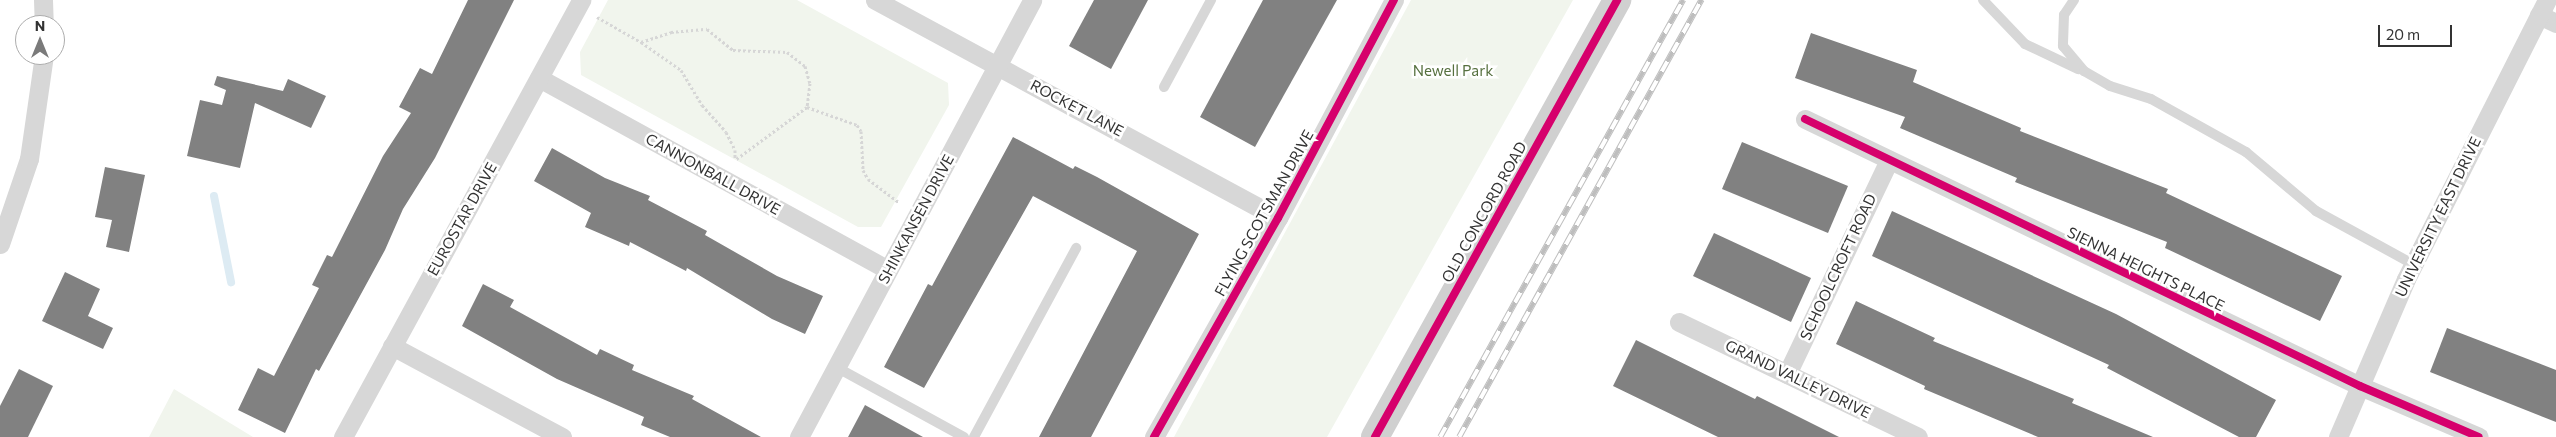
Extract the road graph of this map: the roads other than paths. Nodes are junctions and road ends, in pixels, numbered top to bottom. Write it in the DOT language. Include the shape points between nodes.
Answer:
graph roads {
  1 [pos="43,0"];
  2 [pos="875,0"];
  3 [pos="1032,0"];
  4 [pos="1212,0"];
  5 [pos="1394,0"];
  6 [pos="1617,0"];
  7 [pos="1983,0"];
  8 [pos="2074,0"];
  9 [pos="586,7"];
  10 [pos="2543,7"];
  11 [pos="44,15"];
  12 [pos="2556,23"];
  13 [pos="43,65"];
  14 [pos="998,67"];
  15 [pos="2084,71"];
  16 [pos="539,78"];
  17 [pos="1164,87"];
  18 [pos="1805,119"];
  19 [pos="1890,160"];
  20 [pos="1278,218"];
  21 [pos="0,244"];
  22 [pos="1076,248"];
  23 [pos="2414,264"];
  24 [pos="888,270"];
  25 [pos="1679,322"];
  26 [pos="392,346"];
  27 [pos="836,368"];
  28 [pos="1787,374"];
  29 [pos="2360,386"];
  30 [pos="343,437"];
  31 [pos="562,437"];
  32 [pos="799,437"];
  33 [pos="964,437"];
  34 [pos="974,437"];
  35 [pos="1154,437"];
  36 [pos="1375,437"];
  37 [pos="1918,437"];
  38 [pos="2338,437"];
  39 [pos="2479,437"];
  1 -- 11 [label="street"];
  2 -- 14 [label="street, ROCKET LANE"];
  3 -- 14 [label="street, SHINKANSEN DRIVE"];
  4 -- 17 [label="lane"];
  5 -- 20 [label="street, FLYING SCOTSMAN DRIVE"];
  6 -- 36 [label="street, OLD CONCORD ROAD"];
  7 -- 15 [label="lane" via="2025,44"];
  8 -- 15 [label="lane" via="2064,15 2063,46"];
  9 -- 16 [label="street, EUROSTAR DRIVE"];
  10 -- 12 [label="street"];
  10 -- 23 [label="street, UNIVERSITY EAST DRIVE"];
  13 -- 21 [label="street" via="30,159"];
  14 -- 20 [label="street, ROCKET LANE"];
  14 -- 24 [label="street, SHINKANSEN DRIVE"];
  15 -- 23 [label="lane" via="2110,86 2151,99 2246,152 2316,211"];
  16 -- 24 [label="street, CANNONBALL DRIVE"];
  16 -- 26 [label="street, EUROSTAR DRIVE"];
  18 -- 19 [label="street, SIENNA HEIGHTS PLACE"];
  19 -- 28 [label="street, SCHOOLCROFT ROAD"];
  19 -- 29 [label="street, SIENNA HEIGHTS PLACE"];
  20 -- 35 [label="street, FLYING SCOTSMAN DRIVE"];
  22 -- 34 [label="lane"];
  23 -- 29 [label="street, UNIVERSITY EAST DRIVE"];
  24 -- 27 [label="street, SHINKANSEN DRIVE"];
  25 -- 28 [label="street, GRAND VALLEY DRIVE"];
  26 -- 30 [label="street, EUROSTAR DRIVE"];
  26 -- 31 [label="street"];
  27 -- 32 [label="street, SHINKANSEN DRIVE"];
  27 -- 33 [label="lane"];
  28 -- 37 [label="street, GRAND VALLEY DRIVE"];
  29 -- 38 [label="street, UNIVERSITY EAST DRIVE"];
  29 -- 39 [label="street, SIENNA HEIGHTS PLACE"];
}
